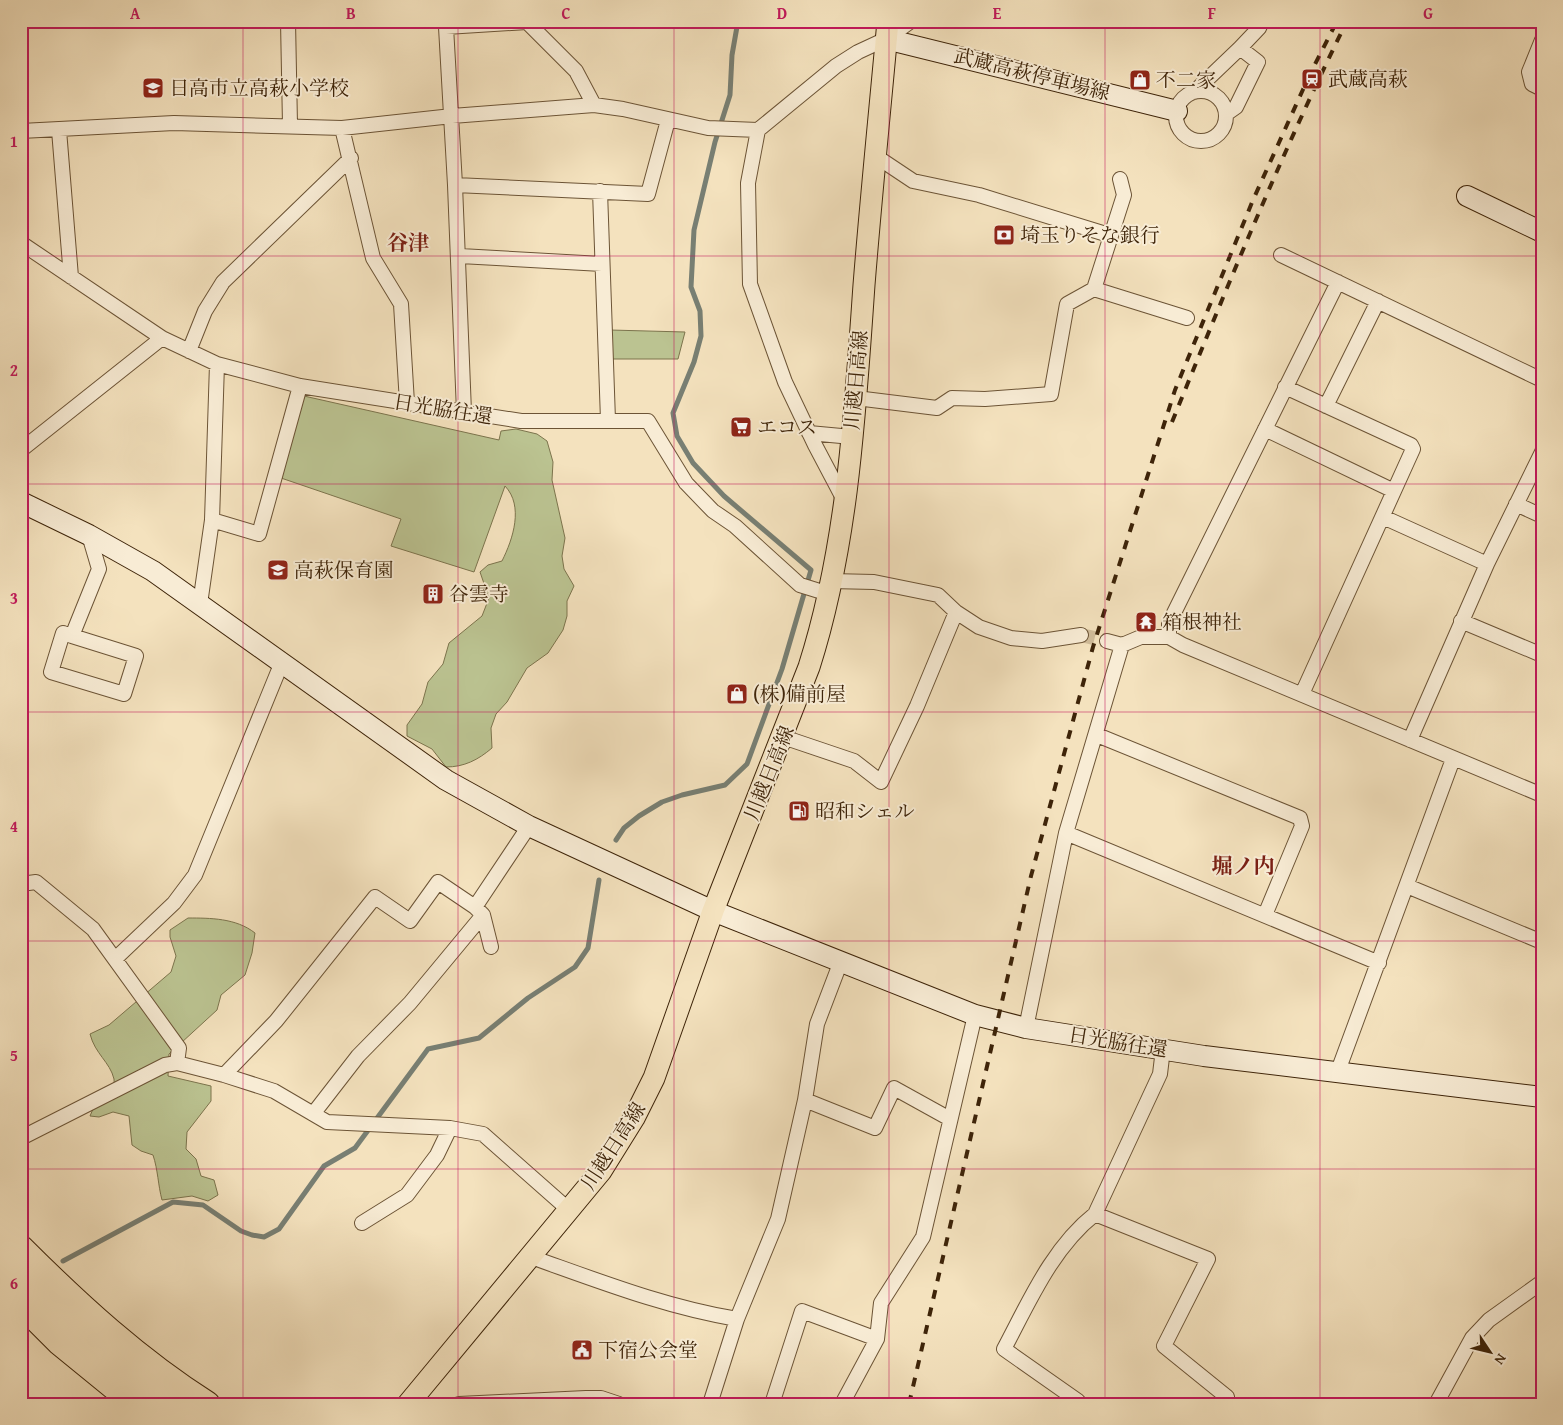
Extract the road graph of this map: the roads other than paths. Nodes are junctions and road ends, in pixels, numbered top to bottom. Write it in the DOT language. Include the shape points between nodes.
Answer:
graph roads {
  1 [pos="288,21"];
  2 [pos="911,21"];
  3 [pos="1262,21"];
  4 [pos="526,22"];
  5 [pos="887,30"];
  6 [pos="1542,40"];
  7 [pos="1240,48"];
  8 [pos="1542,89"];
  9 [pos="1194,92"];
  10 [pos="594,105"];
  11 [pos="1177,111"];
  12 [pos="1226,114"];
  13 [pos="452,116"];
  14 [pos="668,120"];
  15 [pos="290,125"];
  16 [pos="342,128"];
  17 [pos="59,130"];
  18 [pos="758,130"];
  19 [pos="21,131"];
  20 [pos="874,155"];
  21 [pos="351,158"];
  22 [pos="1120,179"];
  23 [pos="455,185"];
  24 [pos="600,191"];
  25 [pos="1467,196"];
  26 [pos="1542,232"];
  27 [pos="1110,235"];
  28 [pos="21,243"];
  29 [pos="1281,255"];
  30 [pos="460,256"];
  31 [pos="602,264"];
  32 [pos="71,277"];
  33 [pos="1338,282"];
  34 [pos="1094,289"];
  35 [pos="1378,301"];
  36 [pos="1187,318"];
  37 [pos="162,338"];
  38 [pos="189,351"];
  39 [pos="217,364"];
  40 [pos="1542,380"];
  41 [pos="300,386"];
  42 [pos="1285,386"];
  43 [pos="856,398"];
  44 [pos="407,403"];
  45 [pos="1326,406"];
  46 [pos="464,412"];
  47 [pos="608,420"];
  48 [pos="1265,429"];
  49 [pos="809,434"];
  50 [pos="852,437"];
  51 [pos="21,450"];
  52 [pos="1542,452"];
  53 [pos="1394,491"];
  54 [pos="844,500"];
  55 [pos="21,502"];
  56 [pos="1516,504"];
  57 [pos="1383,516"];
  58 [pos="1542,516"];
  59 [pos="212,520"];
  60 [pos="89,535"];
  61 [pos="1487,564"];
  62 [pos="825,588"];
  63 [pos="200,604"];
  64 [pos="956,612"];
  65 [pos="1461,621"];
  66 [pos="1081,635"];
  67 [pos="72,636"];
  68 [pos="1169,637"];
  69 [pos="1107,642"];
  70 [pos="1122,645"];
  71 [pos="1542,655"];
  72 [pos="282,662"];
  73 [pos="1302,694"];
  74 [pos="1097,735"];
  75 [pos="783,737"];
  76 [pos="1410,740"];
  77 [pos="1453,759"];
  78 [pos="1542,795"];
  79 [pos="529,826"];
  80 [pos="1066,833"];
  81 [pos="21,884"];
  82 [pos="1407,886"];
  83 [pos="479,911"];
  84 [pos="713,911"];
  85 [pos="1265,916"];
  86 [pos="1542,942"];
  87 [pos="491,947"];
  88 [pos="115,959"];
  89 [pos="841,961"];
  90 [pos="1379,964"];
  91 [pos="975,1015"];
  92 [pos="1026,1028"];
  93 [pos="1163,1050"];
  94 [pos="177,1063"];
  95 [pos="1338,1071"];
  96 [pos="224,1075"];
  97 [pos="1542,1097"];
  98 [pos="805,1100"];
  99 [pos="313,1114"];
  100 [pos="950,1119"];
  101 [pos="450,1128"];
  102 [pos="21,1138"];
  103 [pos="569,1210"];
  104 [pos="1096,1214"];
  105 [pos="362,1224"];
  106 [pos="21,1248"];
  107 [pos="531,1257"];
  108 [pos="28,1272"];
  109 [pos="1542,1282"];
  110 [pos="34,1304"];
  111 [pos="737,1319"];
  112 [pos="877,1339"];
  113 [pos="108,1404"];
  114 [pos="135,1404"];
  115 [pos="172,1404"];
  116 [pos="207,1404"];
  117 [pos="408,1404"];
  118 [pos="459,1404"];
  119 [pos="619,1404"];
  120 [pos="710,1404"];
  121 [pos="772,1404"];
  122 [pos="842,1404"];
  123 [pos="1076,1404"];
  124 [pos="1223,1404"];
  125 [pos="1436,1404"];
  1 -- 15 [label="street"];
  2 -- 5 [label="street"];
  3 -- 7 [label="street"];
  4 -- 10 [label="street" via="576,71"];
  4 -- 13 [label="street" via="446,27"];
  5 -- 11 [label="street, 武蔵高萩停車場線"];
  5 -- 18 [label="street" via="836,66"];
  5 -- 20 [label="main road, 川越日高線"];
  6 -- 8 [label="street" via="1529,72 1532,84"];
  7 -- 9 [label="street"];
  7 -- 12 [label="street" via="1258,62 1236,107"];
  9 -- 11 [label="street" via="1181,101"];
  9 -- 12 [label="street" via="1209,92 1215,96"];
  10 -- 13 [label="street"];
  10 -- 14 [label="street"];
  11 -- 12 [label="street" via="1177,124 1181,131 1187,137 1202,141 1217,135"];
  13 -- 16 [label="street"];
  13 -- 23 [label="street"];
  14 -- 18 [label="street" via="708,128"];
  14 -- 24 [label="street" via="648,194"];
  15 -- 16 [label="street"];
  15 -- 17 [label="street" via="174,124"];
  16 -- 21 [label="street"];
  17 -- 19 [label="street"];
  17 -- 32 [label="street"];
  18 -- 49 [label="street" via="748,182 750,284 785,382"];
  20 -- 27 [label="street" via="913,181 980,195"];
  20 -- 43 [label="main road, 川越日高線"];
  21 -- 38 [label="street" via="224,282 204,311"];
  21 -- 44 [label="street" via="373,258 401,304"];
  22 -- 27 [label="street" via="1124,194"];
  23 -- 24 [label="street"];
  23 -- 30 [label="street"];
  24 -- 31 [label="street"];
  25 -- 26 [label="street"];
  27 -- 34 [label="street"];
  28 -- 32 [label="street, 日光脇往還"];
  29 -- 33 [label="street"];
  30 -- 31 [label="street"];
  30 -- 46 [label="street"];
  31 -- 47 [label="street"];
  32 -- 37 [label="street, 日光脇往還"];
  33 -- 35 [label="street"];
  33 -- 42 [label="street"];
  34 -- 36 [label="street"];
  34 -- 43 [label="street" via="1067,304 1051,394 952,398 937,408"];
  35 -- 40 [label="street"];
  35 -- 45 [label="street"];
  37 -- 38 [label="street, 日光脇往還"];
  37 -- 51 [label="street"];
  38 -- 39 [label="street, 日光脇往還"];
  39 -- 41 [label="street, 日光脇往還"];
  39 -- 59 [label="street"];
  41 -- 44 [label="street, 日光脇往還"];
  41 -- 59 [label="street" via="259,534"];
  42 -- 45 [label="street"];
  42 -- 48 [label="street"];
  43 -- 50 [label="main road, 川越日高線"];
  44 -- 46 [label="street, 日光脇往還"];
  45 -- 53 [label="street" via="1411,445 1413,449"];
  46 -- 47 [label="street, 日光脇往還" via="521,421"];
  47 -- 62 [label="street, 日光脇往還" via="648,421 686,482 714,512 735,526 800,585"];
  48 -- 53 [label="street"];
  48 -- 68 [label="street" via="1169,623"];
  49 -- 50 [label="street"];
  49 -- 54 [label="street"];
  50 -- 54 [label="main road, 川越日高線"];
  52 -- 56 [label="street"];
  53 -- 57 [label="street"];
  54 -- 62 [label="main road, 川越日高線"];
  55 -- 60 [label="street, 日光脇往還"];
  56 -- 58 [label="street"];
  56 -- 61 [label="street"];
  57 -- 61 [label="street"];
  57 -- 73 [label="street"];
  59 -- 63 [label="street"];
  60 -- 63 [label="street, 日光脇往還" via="153,570"];
  60 -- 67 [label="street" via="99,569"];
  61 -- 65 [label="street"];
  62 -- 64 [label="street, 日光脇往還" via="874,582 938,595"];
  62 -- 75 [label="main road, 川越日高線" via="819,636"];
  63 -- 72 [label="street, 日光脇往還"];
  64 -- 66 [label="street, 日光脇往還" via="978,628 1011,638 1042,641"];
  64 -- 75 [label="street" via="881,782 854,762"];
  65 -- 71 [label="street"];
  65 -- 76 [label="street"];
  67 -- 67 [label="street" via="63,633 51,672 124,694 136,656"];
  68 -- 70 [label="street" via="1142,637"];
  68 -- 73 [label="street"];
  69 -- 70 [label="street"];
  70 -- 74 [label="street"];
  72 -- 79 [label="street, 日光脇往還" via="446,780"];
  72 -- 88 [label="street" via="195,875 174,902"];
  73 -- 76 [label="street"];
  74 -- 80 [label="street"];
  74 -- 85 [label="street" via="1300,818 1302,826"];
  75 -- 84 [label="main road, 川越日高線" via="766,764"];
  76 -- 77 [label="street"];
  77 -- 78 [label="street"];
  77 -- 82 [label="street"];
  79 -- 83 [label="street"];
  79 -- 84 [label="street, 日光脇往還"];
  80 -- 85 [label="street"];
  80 -- 92 [label="street"];
  81 -- 88 [label="street" via="36,882 93,929"];
  82 -- 86 [label="street"];
  82 -- 90 [label="street"];
  83 -- 87 [label="street"];
  83 -- 96 [label="street" via="438,882 410,921 375,897 276,1021"];
  83 -- 99 [label="street" via="410,1003 358,1056"];
  84 -- 89 [label="street, 日光脇往還"];
  84 -- 103 [label="main road, 川越日高線" via="654,1078 601,1171"];
  85 -- 90 [label="street"];
  88 -- 94 [label="street" via="178,1048"];
  89 -- 91 [label="street, 日光脇往還"];
  89 -- 98 [label="street" via="817,1024"];
  90 -- 95 [label="street"];
  91 -- 92 [label="street, 日光脇往還"];
  91 -- 100 [label="street"];
  92 -- 93 [label="street, 日光脇往還"];
  93 -- 95 [label="street, 日光脇往還"];
  93 -- 104 [label="street" via="1160,1074"];
  94 -- 96 [label="street"];
  94 -- 102 [label="street" via="164,1065"];
  95 -- 97 [label="street, 日光脇往還"];
  96 -- 99 [label="street" via="274,1091"];
  98 -- 100 [label="street" via="875,1128 894,1088"];
  98 -- 111 [label="street" via="778,1219"];
  99 -- 101 [label="street" via="327,1122"];
  100 -- 112 [label="street" via="923,1237 881,1303"];
  101 -- 103 [label="street" via="483,1134"];
  101 -- 105 [label="street" via="437,1155 407,1195"];
  103 -- 107 [label="main road, 川越日高線"];
  104 -- 123 [label="street" via="1076,1229 1044,1276 1004,1349 1078,1401"];
  104 -- 124 [label="street" via="1208,1259 1164,1346 1227,1396"];
  106 -- 108 [label="highway"];
  107 -- 111 [label="street" via="665,1303"];
  107 -- 117 [label="main road, 川越日高線"];
  108 -- 110 [label="highway"];
  109 -- 125 [label="street" via="1489,1320 1472,1338"];
  110 -- 113 [label="highway" via="58,1362"];
  110 -- 114 [label="highway" via="59,1342"];
  110 -- 115 [label="highway"];
  110 -- 116 [label="highway" via="139,1356"];
  111 -- 120 [label="street"];
  112 -- 121 [label="street" via="802,1311"];
  112 -- 122 [label="street"];
  118 -- 119 [label="street" via="586,1398 601,1398"];
}
